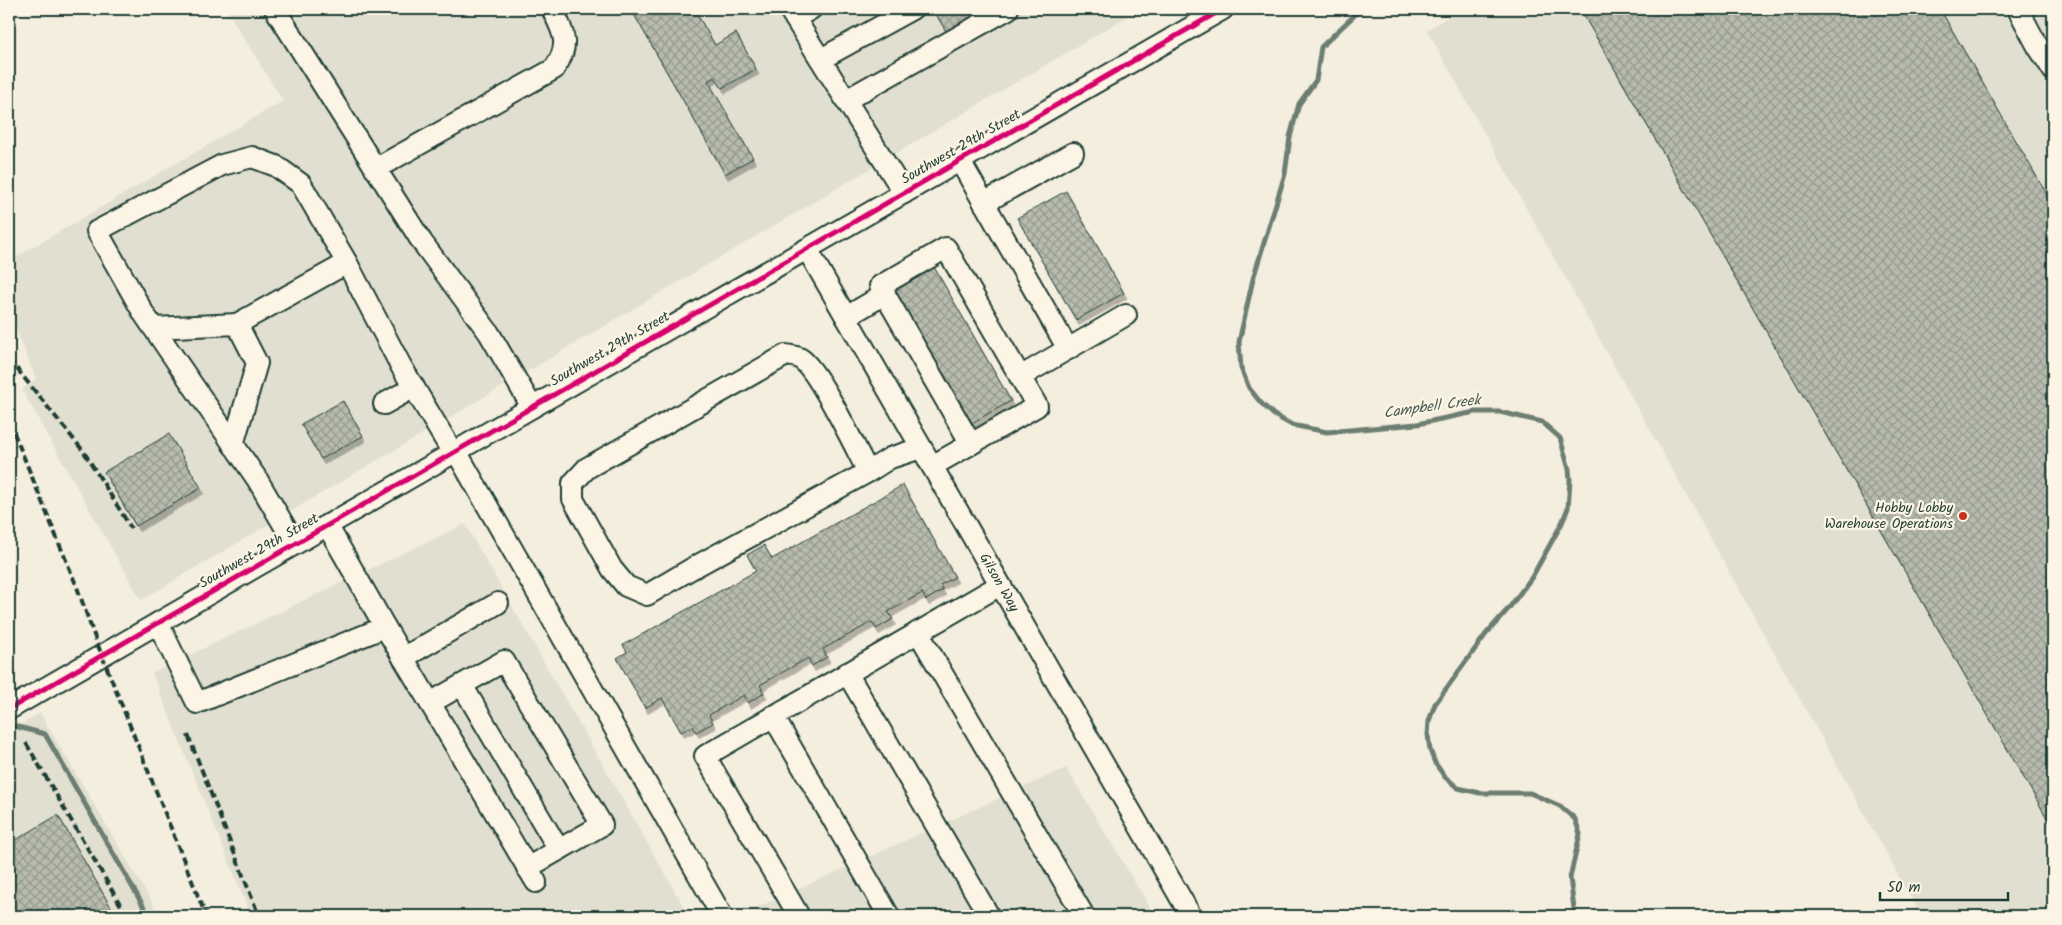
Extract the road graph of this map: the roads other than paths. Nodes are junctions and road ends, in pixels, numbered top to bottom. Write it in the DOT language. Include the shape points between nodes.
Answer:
graph roads {
  1 [pos="275,9"];
  2 [pos="552,9"];
  3 [pos="912,9"];
  4 [pos="1008,9"];
  5 [pos="1223,9"];
  6 [pos="2018,9"];
  7 [pos="799,12"];
  8 [pos="821,59"];
  9 [pos="2053,70"];
  10 [pos="846,100"];
  11 [pos="1073,153"];
  12 [pos="960,161"];
  13 [pos="375,169"];
  14 [pos="904,193"];
  15 [pos="984,203"];
  16 [pos="807,249"];
  17 [pos="347,263"];
  18 [pos="885,294"];
  19 [pos="1126,315"];
  20 [pos="846,317"];
  21 [pos="237,324"];
  22 [pos="154,328"];
  23 [pos="1068,349"];
  24 [pos="1020,377"];
  25 [pos="414,387"];
  26 [pos="384,404"];
  27 [pos="532,407"];
  28 [pos="971,444"];
  29 [pos="234,445"];
  30 [pos="921,448"];
  31 [pos="454,452"];
  32 [pos="932,466"];
  33 [pos="868,472"];
  34 [pos="328,524"];
  35 [pos="295,544"];
  36 [pos="1000,585"];
  37 [pos="498,603"];
  38 [pos="158,623"];
  39 [pos="385,627"];
  40 [pos="918,632"];
  41 [pos="403,658"];
  42 [pos="847,673"];
  43 [pos="462,685"];
  44 [pos="430,704"];
  45 [pos="9,709"];
  46 [pos="773,716"];
  47 [pos="559,850"];
  48 [pos="722,916"];
  49 [pos="799,916"];
  50 [pos="890,916"];
  51 [pos="989,916"];
  52 [pos="1084,916"];
  53 [pos="1191,916"];
  1 -- 13 [label="street"];
  2 -- 13 [label="street" via="565,41 564,52 554,69"];
  3 -- 8 [label="street"];
  4 -- 10 [label="street"];
  5 -- 12 [label="street, Southwest 29th Street"];
  6 -- 9 [label="street"];
  7 -- 8 [label="street"];
  8 -- 10 [label="street"];
  10 -- 14 [label="street"];
  11 -- 15 [label="street"];
  12 -- 14 [label="street, Southwest 29th Street"];
  12 -- 15 [label="street"];
  13 -- 27 [label="street" via="422,242 489,333"];
  14 -- 16 [label="street, Southwest 29th Street"];
  15 -- 23 [label="street"];
  16 -- 20 [label="street, Gilson Way"];
  16 -- 27 [label="street, Southwest 29th Street"];
  17 -- 21 [label="street"];
  17 -- 22 [label="street" via="302,184 276,166 252,157 222,166 97,232"];
  17 -- 25 [label="street"];
  18 -- 20 [label="street"];
  18 -- 24 [label="street" via="880,286 946,248"];
  18 -- 28 [label="street"];
  19 -- 23 [label="street"];
  20 -- 30 [label="street, Gilson Way"];
  21 -- 22 [label="street"];
  21 -- 29 [label="street" via="257,363"];
  22 -- 29 [label="street"];
  23 -- 24 [label="street"];
  24 -- 28 [label="street" via="1037,406"];
  25 -- 26 [label="street"];
  25 -- 31 [label="street"];
  27 -- 31 [label="street, Southwest 29th Street"];
  28 -- 32 [label="street"];
  29 -- 35 [label="street"];
  30 -- 32 [label="street, Gilson Way"];
  30 -- 33 [label="street" via="890,458"];
  31 -- 34 [label="street, Southwest 29th Street"];
  31 -- 48 [label="street"];
  32 -- 36 [label="street, Gilson Way"];
  33 -- 33 [label="street" via="647,596 626,586 612,569 573,499 573,484 586,468 786,356 799,357 806,363"];
  34 -- 35 [label="street, Southwest 29th Street"];
  34 -- 39 [label="street"];
  35 -- 38 [label="street, Southwest 29th Street"];
  36 -- 40 [label="street"];
  36 -- 53 [label="street, Gilson Way"];
  37 -- 41 [label="street"];
  38 -- 39 [label="street" via="198,703"];
  38 -- 45 [label="street, Southwest 29th Street"];
  39 -- 41 [label="street"];
  40 -- 42 [label="street"];
  40 -- 52 [label="street"];
  41 -- 44 [label="street"];
  42 -- 46 [label="street"];
  42 -- 51 [label="street"];
  43 -- 44 [label="street"];
  43 -- 47 [label="street"];
  43 -- 47 [label="street" via="504,661 602,825"];
  44 -- 47 [label="street" via="532,875"];
  46 -- 49 [label="street" via="705,756"];
  46 -- 50 [label="street"];
}
